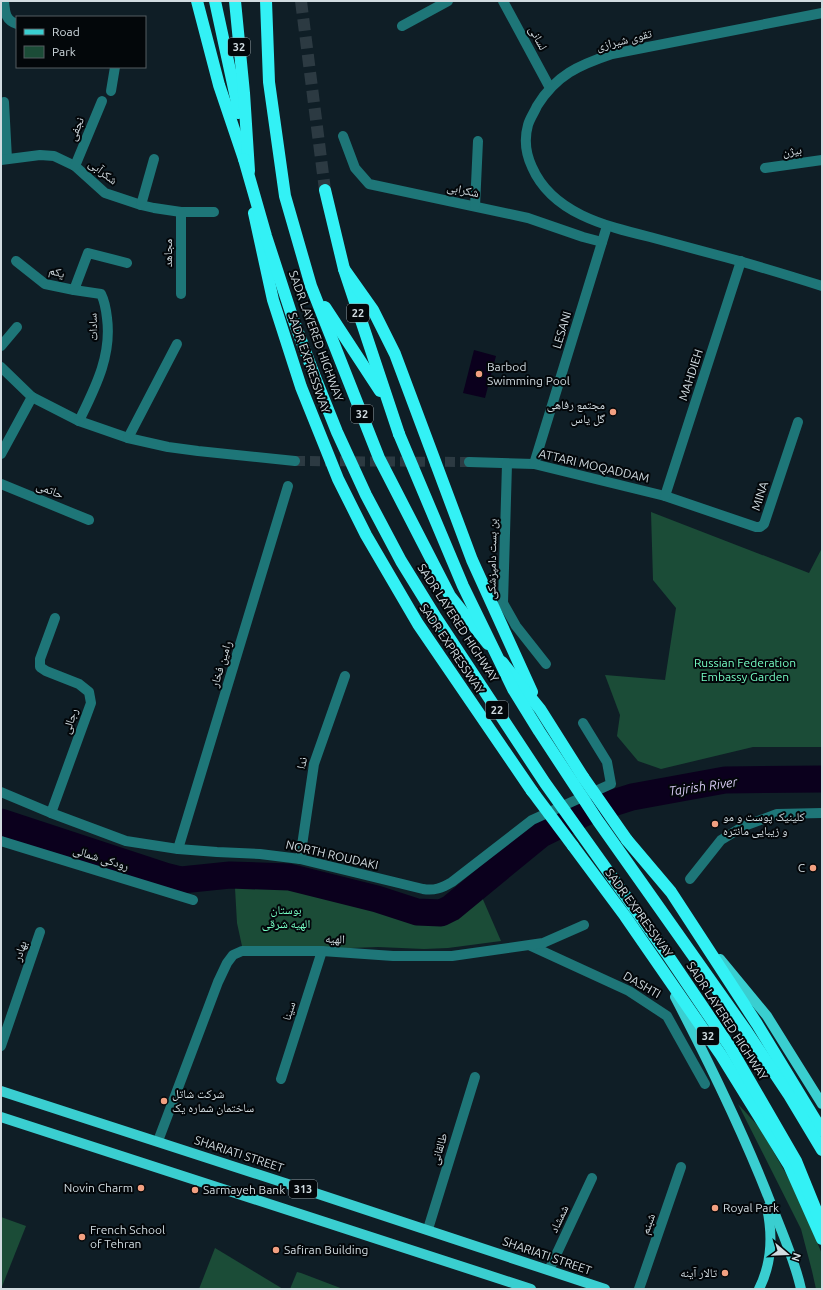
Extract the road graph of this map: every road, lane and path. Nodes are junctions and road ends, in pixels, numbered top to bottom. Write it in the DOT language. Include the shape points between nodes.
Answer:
graph roads {
  1 [pos="4,1"];
  2 [pos="197,1"];
  3 [pos="215,1"];
  4 [pos="235,1"];
  5 [pos="266,1"];
  6 [pos="448,1"];
  7 [pos="504,1"];
  8 [pos="822,13"];
  9 [pos="16,24"];
  10 [pos="402,26"];
  11 [pos="115,68"];
  12 [pos="550,88"];
  13 [pos="111,91"];
  14 [pos="102,101"];
  15 [pos="4,102"];
  16 [pos="343,136"];
  17 [pos="478,141"];
  18 [pos="244,158"];
  19 [pos="4,159"];
  20 [pos="154,159"];
  21 [pos="822,160"];
  22 [pos="75,166"];
  23 [pos="765,168"];
  24 [pos="325,190"];
  25 [pos="141,205"];
  26 [pos="475,206"];
  27 [pos="181,212"];
  28 [pos="214,212"];
  29 [pos="607,226"];
  30 [pos="602,242"];
  31 [pos="16,261"];
  32 [pos="741,261"];
  33 [pos="127,264"];
  34 [pos="344,270"];
  35 [pos="311,286"];
  36 [pos="822,286"];
  37 [pos="74,290"];
  38 [pos="181,294"];
  39 [pos="17,327"];
  40 [pos="178,344"];
  41 [pos="1,346"];
  42 [pos="1,367"];
  43 [pos="32,397"];
  44 [pos="389,405"];
  45 [pos="79,420"];
  46 [pos="798,422"];
  47 [pos="128,438"];
  48 [pos="1,454"];
  49 [pos="295,461"];
  50 [pos="469,462"];
  51 [pos="507,464"];
  52 [pos="534,464"];
  53 [pos="1,484"];
  54 [pos="288,486"];
  55 [pos="665,496"];
  56 [pos="89,520"];
  57 [pos="55,618"];
  58 [pos="546,664"];
  59 [pos="345,676"];
  60 [pos="540,709"];
  61 [pos="583,723"];
  62 [pos="1,792"];
  63 [pos="822,812"];
  64 [pos="52,813"];
  65 [pos="1,841"];
  66 [pos="178,849"];
  67 [pos="300,859"];
  68 [pos="690,879"];
  69 [pos="193,900"];
  70 [pos="584,925"];
  71 [pos="695,929"];
  72 [pos="40,932"];
  73 [pos="531,946"];
  74 [pos="322,951"];
  75 [pos="658,963"];
  76 [pos="1,1046"];
  77 [pos="475,1077"];
  78 [pos="281,1079"];
  79 [pos="705,1084"];
  80 [pos="1,1091"];
  81 [pos="822,1104"];
  82 [pos="1,1117"];
  83 [pos="822,1131"];
  84 [pos="158,1141"];
  85 [pos="822,1150"];
  86 [pos="681,1167"];
  87 [pos="592,1178"];
  88 [pos="762,1182"];
  89 [pos="822,1225"];
  90 [pos="428,1230"];
  91 [pos="822,1239"];
  92 [pos="549,1270"];
  93 [pos="531,1289"];
  94 [pos="605,1289"];
  95 [pos="639,1289"];
  96 [pos="759,1289"];
  97 [pos="800,1289"];
  1 -- 9 [label="street" via="6,16"];
  2 -- 18 [label="highway, SADR LAYERED HIGHWAY / 22" via="219,85"];
  3 -- 18 [label="highway" via="236,98"];
  4 -- 75 [label="highway, SADR EXPRESSWAY / 32, bridge" via="251,199 273,300 301,387 338,479 366,536 418,624 532,791"];
  5 -- 35 [label="highway, 32" via="268,82 285,196"];
  6 -- 10 [label="street"];
  7 -- 12 [label="street, لسانی"];
  8 -- 12 [label="street, تقوی شیرازی" via="612,54 564,76"];
  11 -- 13 [label="street"];
  12 -- 29 [label="street, تقوی شیرازی" via="527,127 527,151 530,162 541,183 555,198 575,212"];
  14 -- 22 [label="street, نجفی"];
  15 -- 19 [label="street"];
  16 -- 26 [label="street, شکرابی" via="356,168 369,184"];
  17 -- 26 [label="street"];
  18 -- 89 [label="highway, SADR LAYERED HIGHWAY / 22, bridge" via="266,236 315,377 366,495 401,561 546,783 730,1047 796,1160"];
  19 -- 22 [label="street, شکرآبی" via="54,156"];
  20 -- 25 [label="street"];
  21 -- 23 [label="street, بیژن"];
  22 -- 25 [label="street, شکرآبی" via="105,193"];
  24 -- 34 [label="highway, 22"];
  25 -- 27 [label="street, شکرآبی"];
  26 -- 30 [label="street, شکرابی" via="528,218"];
  27 -- 28 [label="street, شکرآبی"];
  27 -- 38 [label="street, مجاهد"];
  29 -- 30 [label="street, LESANI"];
  29 -- 32 [label="street"];
  30 -- 52 [label="street, LESANI"];
  31 -- 37 [label="street, یکم" via="45,284"];
  32 -- 36 [label="street"];
  32 -- 55 [label="street, MAHDIEH"];
  33 -- 37 [label="street" via="88,253"];
  34 -- 44 [label="highway, 22"];
  34 -- 60 [label="highway" via="373,310 395,354 472,560"];
  35 -- 44 [label="highway"];
  35 -- 60 [label="highway, 32" via="379,458 450,596"];
  37 -- 45 [label="street, سادات" via="101,294 108,322 102,371"];
  39 -- 41 [label="street"];
  40 -- 47 [label="street"];
  42 -- 43 [label="street"];
  43 -- 45 [label="street"];
  43 -- 48 [label="street"];
  44 -- 85 [label="highway, SADR LAYERED HIGHWAY / 22, bridge" via="463,586 513,689 598,821 747,1032"];
  45 -- 47 [label="street"];
  46 -- 55 [label="street, MINA" via="764,524 760,527"];
  47 -- 49 [label="street" via="168,447"];
  50 -- 51 [label="street, ATTARI MOQADDAM"];
  51 -- 52 [label="street, ATTARI MOQADDAM"];
  51 -- 58 [label="street, بن بست دامپزشکی" via="503,603 516,626"];
  52 -- 55 [label="street, ATTARI MOQADDAM"];
  53 -- 56 [label="street, حاتمی"];
  54 -- 66 [label="street, رامین فخار"];
  57 -- 64 [label="street, رجالی" via="40,659 40,667 79,684 89,692 90,703"];
  59 -- 67 [label="street, ندا" via="314,764"];
  60 -- 71 [label="highway, 32, bridge" via="627,840 671,892"];
  61 -- 67 [label="street, NORTH ROUDAKI" via="607,762 611,784 532,820 443,888 423,889"];
  62 -- 64 [label="street, NORTH ROUDAKI"];
  63 -- 68 [label="street" via="777,814 744,826 720,840"];
  64 -- 66 [label="street, NORTH ROUDAKI" via="126,841"];
  65 -- 69 [label="street, رودکی شمالی"];
  66 -- 67 [label="street, NORTH ROUDAKI"];
  70 -- 73 [label="street, الهیه" via="552,940"];
  71 -- 81 [label="main road" via="767,1016"];
  71 -- 83 [label="highway, 32"];
  72 -- 76 [label="street, بهادر"];
  73 -- 74 [label="street, الهیه" via="435,957"];
  73 -- 79 [label="street, DASHTI" via="629,991 667,1016"];
  74 -- 78 [label="street, سینا"];
  74 -- 84 [label="street, الهیه" via="242,951 233,955 218,982"];
  75 -- 88 [label="main road" via="710,1064"];
  75 -- 91 [label="highway, SADR EXPRESSWAY / 32" via="721,1054 789,1165"];
  77 -- 90 [label="street, طالقانی"];
  80 -- 84 [label="main road, SHARIATI STREET / 313"];
  82 -- 93 [label="main road, 313"];
  84 -- 90 [label="main road, SHARIATI STREET / 313"];
  86 -- 95 [label="street, شبنم"];
  87 -- 92 [label="street, شمشاد"];
  88 -- 96 [label="main road" via="770,1224 771,1252 766,1276"];
  88 -- 97 [label="main road" via="796,1270"];
  90 -- 92 [label="main road, SHARIATI STREET / 313"];
  92 -- 94 [label="main road, SHARIATI STREET / 313"];
}
